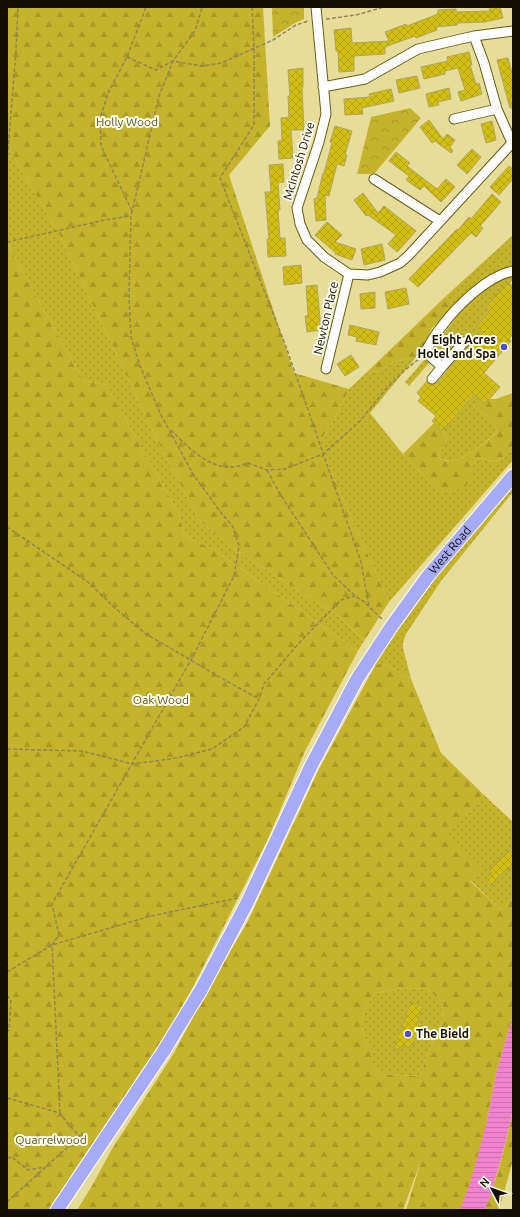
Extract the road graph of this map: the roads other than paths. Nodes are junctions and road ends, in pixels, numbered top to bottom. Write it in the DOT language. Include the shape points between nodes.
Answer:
graph roads {
  1 [pos="316,7"];
  2 [pos="513,31"];
  3 [pos="474,36"];
  4 [pos="323,87"];
  5 [pos="497,109"];
  6 [pos="454,119"];
  7 [pos="513,143"];
  8 [pos="374,179"];
  9 [pos="440,221"];
  10 [pos="513,271"];
  11 [pos="349,274"];
  12 [pos="464,342"];
  13 [pos="442,367"];
  14 [pos="326,369"];
  15 [pos="432,379"];
  16 [pos="513,476"];
  17 [pos="57,1210"];
  1 -- 4 [label="street, McIntosh Drive"];
  2 -- 3 [label="street"];
  3 -- 4 [label="street" via="418,50 365,79"];
  3 -- 5 [label="street"];
  4 -- 11 [label="street, McIntosh Drive" via="326,114 297,208 307,240 324,257"];
  5 -- 6 [label="street"];
  5 -- 7 [label="street"];
  7 -- 9 [label="street"];
  8 -- 9 [label="street"];
  9 -- 11 [label="street" via="400,263 368,275"];
  10 -- 13 [label="street" via="485,285 463,303 442,326 422,355"];
  11 -- 14 [label="street, Newton Place"];
  12 -- 13 [label="street"];
  13 -- 15 [label="street"];
  16 -- 17 [label="highway, West Road" via="428,576 390,627 357,679 311,766 250,896 201,990 163,1052"];
}
